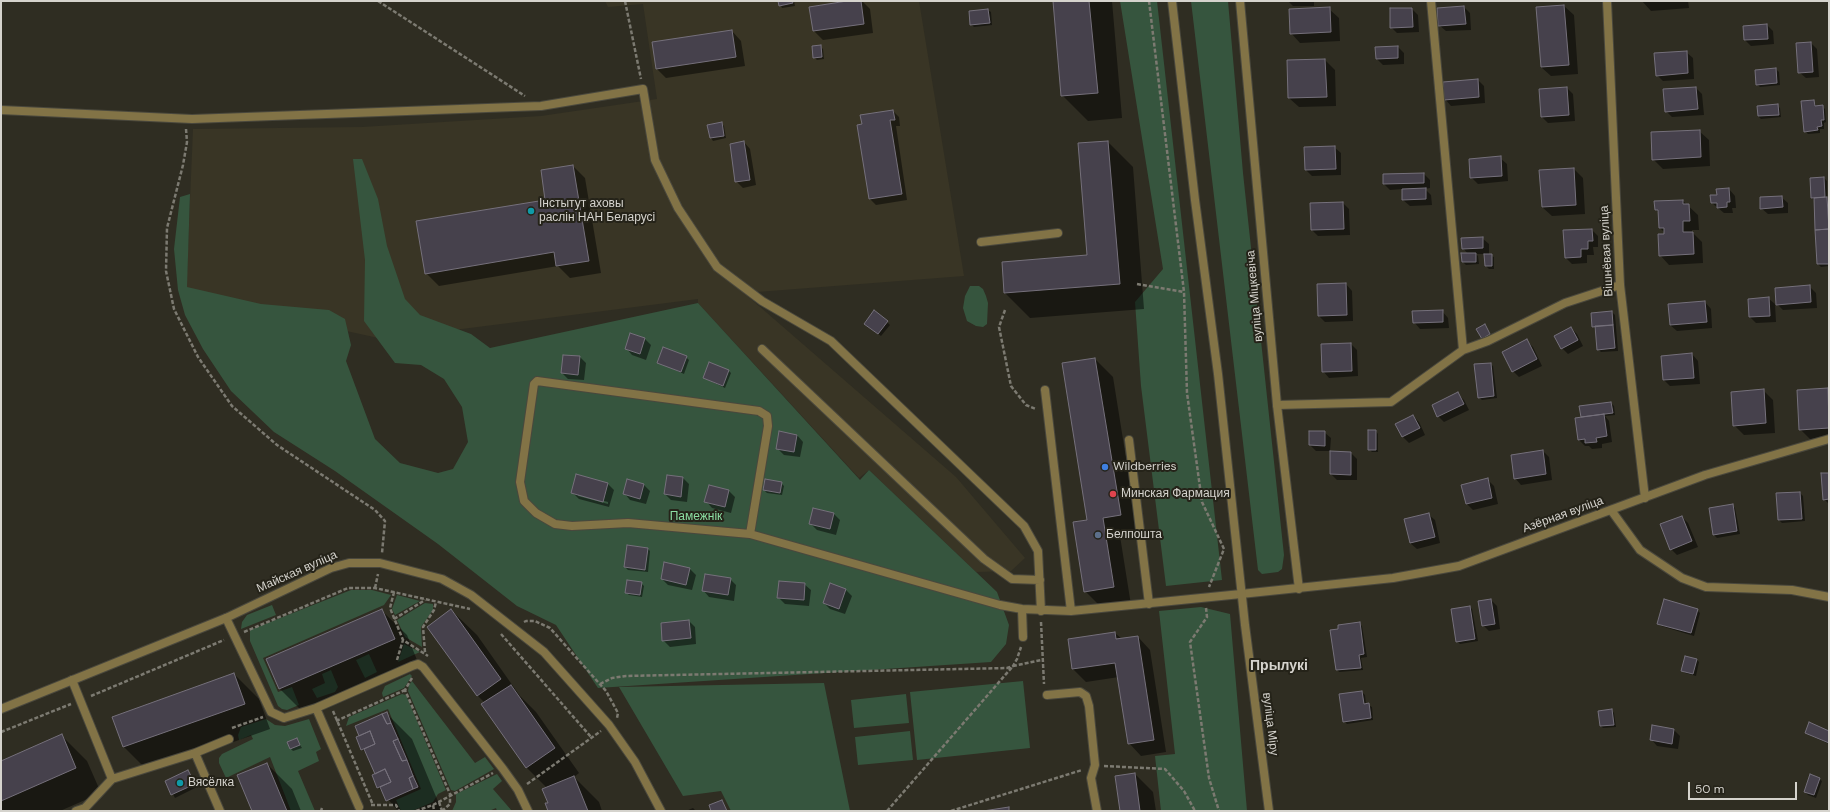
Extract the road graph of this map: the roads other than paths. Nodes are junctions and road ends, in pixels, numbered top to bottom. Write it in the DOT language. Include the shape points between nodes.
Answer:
graph roads {
  1 [pos="1172,1"];
  2 [pos="1240,1"];
  3 [pos="1431,1"];
  4 [pos="1607,1"];
  5 [pos="1,110"];
  6 [pos="1058,233"];
  7 [pos="981,242"];
  8 [pos="1620,285"];
  9 [pos="762,349"];
  10 [pos="1463,350"];
  11 [pos="1045,390"];
  12 [pos="1277,405"];
  13 [pos="1829,439"];
  14 [pos="1129,440"];
  15 [pos="1645,498"];
  16 [pos="1611,510"];
  17 [pos="750,534"];
  18 [pos="1040,580"];
  19 [pos="1299,589"];
  20 [pos="1241,594"];
  21 [pos="1829,597"];
  22 [pos="1149,604"];
  23 [pos="1022,609"];
  24 [pos="1040,611"];
  25 [pos="1071,611"];
  26 [pos="226,618"];
  27 [pos="1024,636"];
  28 [pos="72,680"];
  29 [pos="1047,696"];
  30 [pos="316,708"];
  31 [pos="1,709"];
  32 [pos="229,739"];
  33 [pos="195,753"];
  34 [pos="112,778"];
  35 [pos="358,807"];
  36 [pos="86,809"];
  37 [pos="76,811"];
  38 [pos="220,811"];
  39 [pos="528,811"];
  40 [pos="661,811"];
  41 [pos="1097,811"];
  42 [pos="1269,811"];
  1 -- 20 [label="street, вуліца Міру" via="1218,374"];
  2 -- 12 [label="street, вуліца Міцкевіча"];
  3 -- 10 [label="street"];
  4 -- 8 [label="street, Вішнёвая вуліца"];
  5 -- 18 [label="street" via="186,119 541,106 643,89 655,160 678,208 718,267 762,301 831,341 1024,526 1038,551"];
  6 -- 7 [label="street"];
  8 -- 10 [label="street" via="1565,303 1488,341"];
  8 -- 15 [label="street, Вішнёвая вуліца"];
  9 -- 18 [label="street" via="984,559 1012,579"];
  10 -- 12 [label="street" via="1390,402"];
  11 -- 25 [label="street"];
  12 -- 19 [label="street, вуліца Міцкевіча"];
  13 -- 15 [label="street, Азёрная вуліца" via="1705,475"];
  14 -- 22 [label="street"];
  15 -- 16 [label="street, Азёрная вуліца"];
  16 -- 19 [label="street, Азёрная вуліца" via="1459,566 1393,578"];
  16 -- 21 [label="street" via="1640,550 1682,578 1706,587 1792,590"];
  17 -- 17 [label="street, Азёрная вуліца" via="768,426 767,416 759,411 537,381 534,384 520,482 524,500 536,513 555,524 572,526 628,523"];
  17 -- 23 [label="street, Азёрная вуліца"];
  18 -- 24 [label="street"];
  19 -- 20 [label="street, Азёрная вуліца"];
  20 -- 22 [label="street, Азёрная вуліца"];
  20 -- 42 [label="street, вуліца Міру"];
  22 -- 25 [label="street, Азёрная вуліца"];
  23 -- 24 [label="street, Азёрная вуліца"];
  23 -- 27 [label="street"];
  24 -- 25 [label="street, Азёрная вуліца"];
  26 -- 28 [label="street, Майская вуліца"];
  26 -- 30 [label="street" via="271,712 284,718"];
  26 -- 40 [label="street, Майская вуліца" via="331,568 349,563 380,563 442,579 471,594 544,652 610,725 635,762"];
  28 -- 31 [label="street, Майская вуліца"];
  28 -- 34 [label="street"];
  29 -- 41 [label="street" via="1080,692 1086,696 1095,765 1092,778"];
  30 -- 35 [label="street"];
  30 -- 39 [label="street" via="418,664 503,769 518,790"];
  32 -- 33 [label="street"];
  33 -- 34 [label="street"];
  33 -- 38 [label="street"];
  34 -- 36 [label="street"];
  36 -- 37 [label="street"];
}
